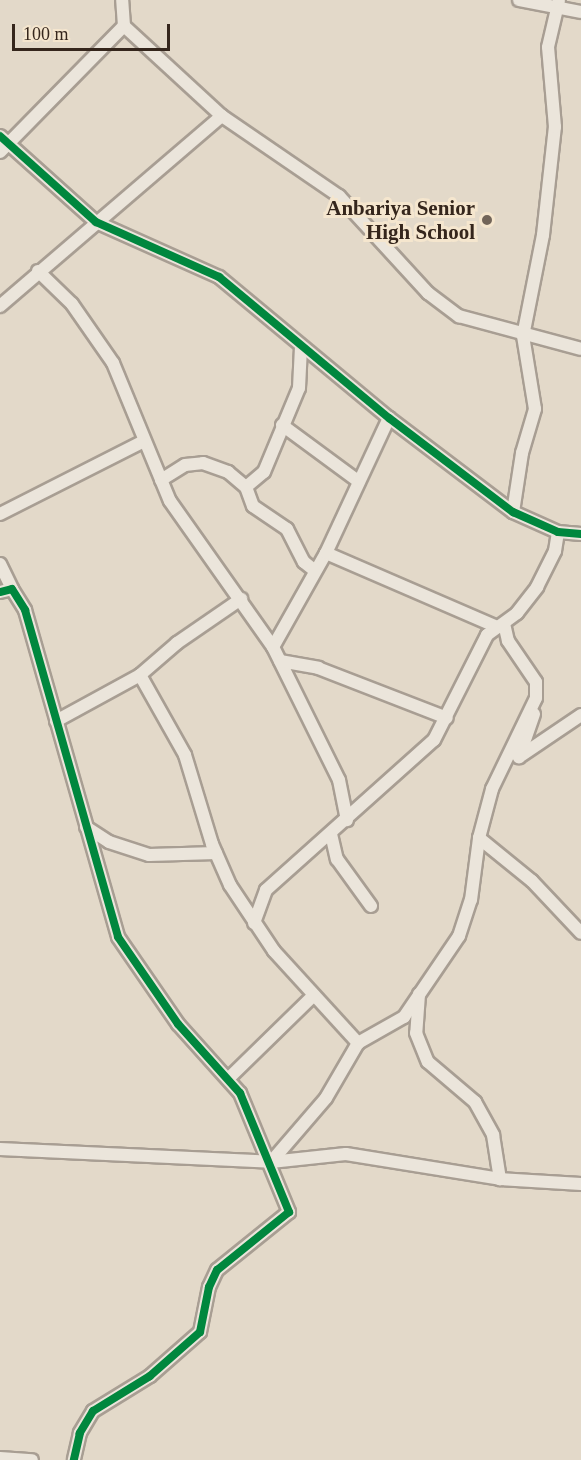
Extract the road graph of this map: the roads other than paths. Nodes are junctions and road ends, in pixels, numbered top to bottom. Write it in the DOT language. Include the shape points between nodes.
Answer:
graph roads {
  1 [pos="122,0"];
  2 [pos="519,0"];
  3 [pos="557,4"];
  4 [pos="581,12"];
  5 [pos="124,26"];
  6 [pos="222,116"];
  7 [pos="2,144"];
  8 [pos="96,222"];
  9 [pos="38,271"];
  10 [pos="0,306"];
  11 [pos="524,336"];
  12 [pos="301,347"];
  13 [pos="581,349"];
  14 [pos="389,418"];
  15 [pos="282,425"];
  16 [pos="142,442"];
  17 [pos="161,480"];
  18 [pos="358,481"];
  19 [pos="246,487"];
  20 [pos="513,512"];
  21 [pos="0,514"];
  22 [pos="558,532"];
  23 [pos="581,534"];
  24 [pos="326,553"];
  25 [pos="0,564"];
  26 [pos="314,570"];
  27 [pos="0,581"];
  28 [pos="6,590"];
  29 [pos="241,599"];
  30 [pos="499,625"];
  31 [pos="273,647"];
  32 [pos="280,661"];
  33 [pos="140,675"];
  34 [pos="536,698"];
  35 [pos="581,715"];
  36 [pos="447,718"];
  37 [pos="56,721"];
  38 [pos="347,820"];
  39 [pos="86,827"];
  40 [pos="331,834"];
  41 [pos="479,838"];
  42 [pos="216,853"];
  43 [pos="371,906"];
  44 [pos="255,923"];
  45 [pos="581,933"];
  46 [pos="420,987"];
  47 [pos="314,995"];
  48 [pos="358,1043"];
  49 [pos="230,1077"];
  50 [pos="0,1149"];
  51 [pos="271,1162"];
  52 [pos="500,1179"];
  53 [pos="581,1184"];
  54 [pos="0,1458"];
  55 [pos="32,1460"];
  56 [pos="74,1460"];
  1 -- 5 [label="street"];
  2 -- 3 [label="street"];
  3 -- 4 [label="street"];
  3 -- 11 [label="street" via="548,47 555,128 543,235"];
  5 -- 6 [label="street"];
  5 -- 7 [label="street"];
  6 -- 8 [label="street"];
  6 -- 11 [label="street" via="339,196 428,293 459,316"];
  7 -- 8 [label="street"];
  8 -- 9 [label="street"];
  8 -- 12 [label="street" via="219,277"];
  9 -- 10 [label="street"];
  9 -- 16 [label="street" via="98,337 113,363"];
  11 -- 13 [label="street"];
  11 -- 20 [label="street" via="535,409 522,453"];
  12 -- 14 [label="street"];
  12 -- 15 [label="street" via="299,388"];
  14 -- 18 [label="street"];
  14 -- 20 [label="street"];
  15 -- 18 [label="street"];
  15 -- 19 [label="street" via="264,472"];
  16 -- 17 [label="street"];
  16 -- 21 [label="street"];
  17 -- 19 [label="street" via="185,465 203,463 228,472"];
  17 -- 29 [label="street" via="170,501"];
  18 -- 24 [label="street"];
  19 -- 26 [label="street" via="253,506 287,529"];
  20 -- 22 [label="street"];
  22 -- 23 [label="street"];
  22 -- 30 [label="street" via="555,551 537,587"];
  24 -- 26 [label="street"];
  24 -- 30 [label="street"];
  25 -- 28 [label="street"];
  26 -- 31 [label="street"];
  27 -- 28 [label="street"];
  28 -- 37 [label="street" via="28,619"];
  29 -- 31 [label="street"];
  29 -- 33 [label="street" via="177,643"];
  30 -- 34 [label="street" via="536,682"];
  30 -- 36 [label="street"];
  31 -- 32 [label="street"];
  32 -- 36 [label="street" via="318,668"];
  32 -- 38 [label="street" via="339,780"];
  33 -- 37 [label="street"];
  33 -- 42 [label="street" via="185,755"];
  34 -- 35 [label="street" via="532,731 519,757"];
  34 -- 41 [label="street" via="492,789"];
  36 -- 38 [label="street" via="426,749"];
  37 -- 39 [label="street"];
  38 -- 40 [label="street"];
  39 -- 42 [label="street" via="109,842 149,855"];
  39 -- 49 [label="street" via="110,917 130,958 178,1024"];
  40 -- 43 [label="street" via="337,859"];
  40 -- 44 [label="street" via="266,890"];
  41 -- 45 [label="street" via="532,881"];
  41 -- 46 [label="street" via="471,900 459,936"];
  42 -- 44 [label="street"];
  44 -- 47 [label="street"];
  46 -- 48 [label="street" via="404,1017"];
  46 -- 52 [label="street" via="416,1033 428,1062 475,1102 493,1135"];
  47 -- 48 [label="street"];
  47 -- 49 [label="street"];
  48 -- 51 [label="street" via="326,1098"];
  49 -- 51 [label="street"];
  50 -- 51 [label="street"];
  51 -- 52 [label="street" via="346,1154"];
  51 -- 56 [label="street" via="289,1212 218,1270 209,1287 200,1332 150,1376 93,1411 80,1432"];
  52 -- 53 [label="street"];
  54 -- 55 [label="street"];
}
